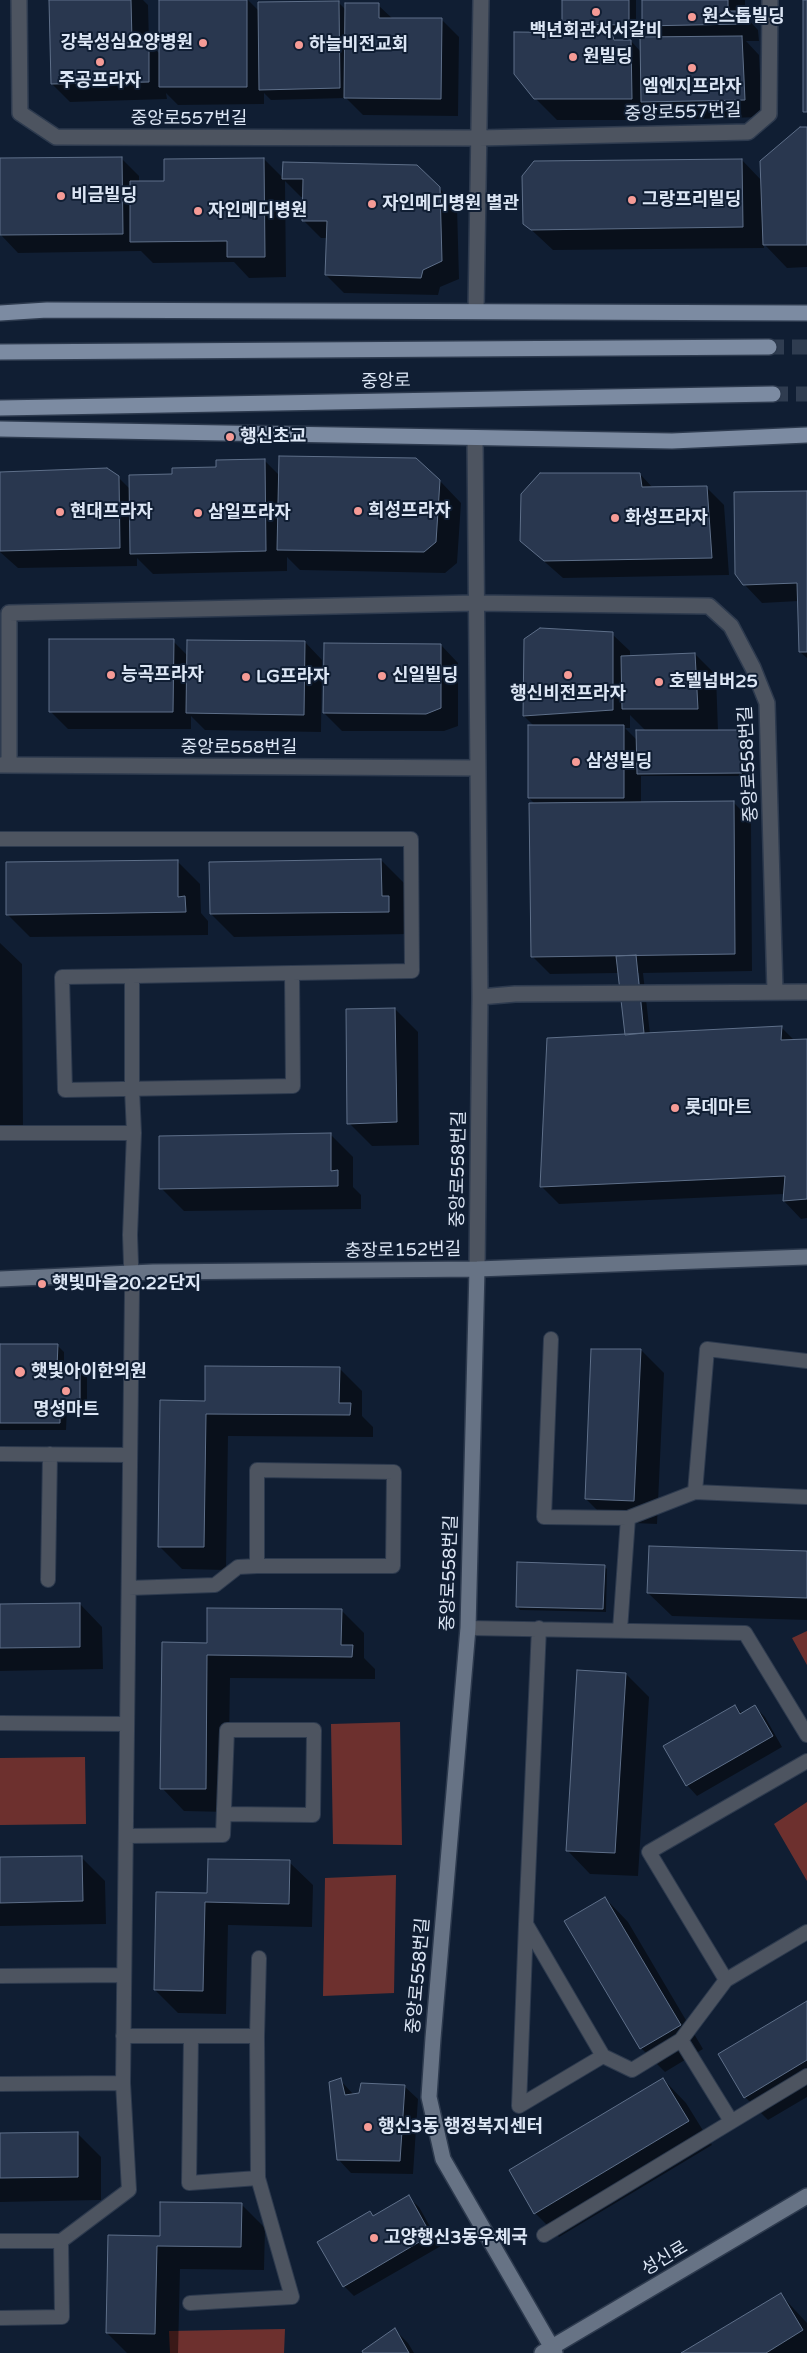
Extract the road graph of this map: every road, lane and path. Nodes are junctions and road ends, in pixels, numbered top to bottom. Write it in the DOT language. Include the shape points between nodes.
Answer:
graph roads {
  1 [pos="19,0"];
  2 [pos="481,0"];
  3 [pos="770,0"];
  4 [pos="479,138"];
  5 [pos="476,311"];
  6 [pos="0,313"];
  7 [pos="807,313"];
  8 [pos="769,348"];
  9 [pos="0,352"];
  10 [pos="773,394"];
  11 [pos="0,408"];
  12 [pos="0,429"];
  13 [pos="805,434"];
  14 [pos="475,438"];
  15 [pos="475,603"];
  16 [pos="4,765"];
  17 [pos="478,768"];
  18 [pos="1,839"];
  19 [pos="292,973"];
  20 [pos="132,976"];
  21 [pos="775,992"];
  22 [pos="807,992"];
  23 [pos="480,997"];
  24 [pos="132,1089"];
  25 [pos="0,1133"];
  26 [pos="134,1133"];
  27 [pos="807,1257"];
  28 [pos="477,1269"];
  29 [pos="131,1273"];
  30 [pos="0,1279"];
  31 [pos="551,1339"];
  32 [pos="807,1361"];
  33 [pos="0,1454"];
  34 [pos="50,1454"];
  35 [pos="130,1455"];
  36 [pos="695,1492"];
  37 [pos="807,1497"];
  38 [pos="628,1518"];
  39 [pos="257,1566"];
  40 [pos="48,1580"];
  41 [pos="129,1588"];
  42 [pos="468,1628"];
  43 [pos="539,1628"];
  44 [pos="620,1630"];
  45 [pos="0,1724"];
  46 [pos="127,1724"];
  47 [pos="807,1735"];
  48 [pos="807,1761"];
  49 [pos="225,1814"];
  50 [pos="126,1836"];
  51 [pos="526,1924"];
  52 [pos="807,1932"];
  53 [pos="259,1958"];
  54 [pos="124,1975"];
  55 [pos="0,1976"];
  56 [pos="726,1980"];
  57 [pos="123,2036"];
  58 [pos="191,2036"];
  59 [pos="257,2036"];
  60 [pos="681,2040"];
  61 [pos="603,2056"];
  62 [pos="807,2076"];
  63 [pos="123,2083"];
  64 [pos="0,2084"];
  65 [pos="731,2121"];
  66 [pos="258,2178"];
  67 [pos="807,2196"];
  68 [pos="544,2235"];
  69 [pos="0,2241"];
  70 [pos="61,2241"];
  71 [pos="190,2303"];
  72 [pos="0,2318"];
  73 [pos="549,2351"];
  1 -- 4 [label="street, 중앙로557번길" via="20,113 56,137"];
  2 -- 4 [label="street"];
  3 -- 4 [label="street, 중앙로557번길" via="769,114 748,132"];
  4 -- 5 [label="street"];
  5 -- 6 [label="main road" via="47,310"];
  5 -- 7 [label="main road"];
  8 -- 9 [label="main road, 중앙로"];
  10 -- 11 [label="main road, 중앙로"];
  12 -- 14 [label="main road"];
  13 -- 14 [label="main road" via="672,441"];
  14 -- 15 [label="street, 중앙로558번길"];
  15 -- 16 [label="street" via="9,613"];
  15 -- 17 [label="street, 중앙로558번길"];
  15 -- 21 [label="street, 중앙로558번길" via="709,606 731,626 767,703"];
  16 -- 17 [label="street, 중앙로558번길"];
  17 -- 23 [label="street, 중앙로558번길"];
  18 -- 19 [label="lane" via="411,839 412,971"];
  19 -- 20 [label="lane"];
  19 -- 24 [label="lane" via="293,1086"];
  20 -- 24 [label="lane"];
  20 -- 24 [label="lane" via="62,977 65,1090"];
  21 -- 22 [label="street"];
  21 -- 23 [label="street"];
  23 -- 28 [label="street, 중앙로558번길"];
  24 -- 26 [label="lane"];
  25 -- 26 [label="lane"];
  26 -- 29 [label="lane"];
  27 -- 28 [label="street, 충장로152번길"];
  28 -- 29 [label="street, 충장로152번길"];
  28 -- 42 [label="street, 중앙로558번길"];
  29 -- 30 [label="street, 충장로152번길"];
  29 -- 35 [label="lane"];
  31 -- 38 [label="lane" via="544,1517"];
  32 -- 36 [label="lane" via="707,1349"];
  33 -- 34 [label="lane"];
  34 -- 35 [label="lane"];
  34 -- 40 [label="lane"];
  35 -- 41 [label="lane"];
  36 -- 37 [label="lane"];
  36 -- 38 [label="lane"];
  38 -- 44 [label="lane"];
  39 -- 39 [label="lane" via="393,1566 394,1472 257,1470"];
  39 -- 41 [label="lane" via="238,1567 215,1585"];
  41 -- 46 [label="lane"];
  42 -- 43 [label="lane"];
  42 -- 73 [label="street, 중앙로558번길" via="429,2097 443,2159"];
  43 -- 44 [label="lane"];
  43 -- 51 [label="lane"];
  44 -- 47 [label="lane" via="745,1633"];
  45 -- 46 [label="lane"];
  46 -- 50 [label="lane"];
  48 -- 56 [label="lane" via="650,1852"];
  49 -- 49 [label="lane" via="227,1730 314,1730 313,1814"];
  49 -- 50 [label="lane" via="223,1835"];
  50 -- 54 [label="lane"];
  51 -- 61 [label="lane"];
  51 -- 61 [label="lane" via="519,2106"];
  52 -- 56 [label="lane"];
  53 -- 59 [label="lane"];
  54 -- 55 [label="lane"];
  54 -- 57 [label="lane"];
  56 -- 60 [label="lane"];
  57 -- 58 [label="lane"];
  57 -- 63 [label="lane"];
  58 -- 59 [label="lane"];
  58 -- 66 [label="lane" via="190,2184"];
  59 -- 66 [label="lane"];
  60 -- 61 [label="lane" via="632,2070"];
  60 -- 65 [label="lane"];
  62 -- 65 [label="lane"];
  63 -- 64 [label="lane"];
  63 -- 70 [label="lane" via="129,2190"];
  65 -- 68 [label="lane"];
  66 -- 71 [label="lane" via="292,2297"];
  67 -- 73 [label="street, 성신로"];
  69 -- 70 [label="lane"];
  70 -- 72 [label="lane" via="62,2317"];
}
